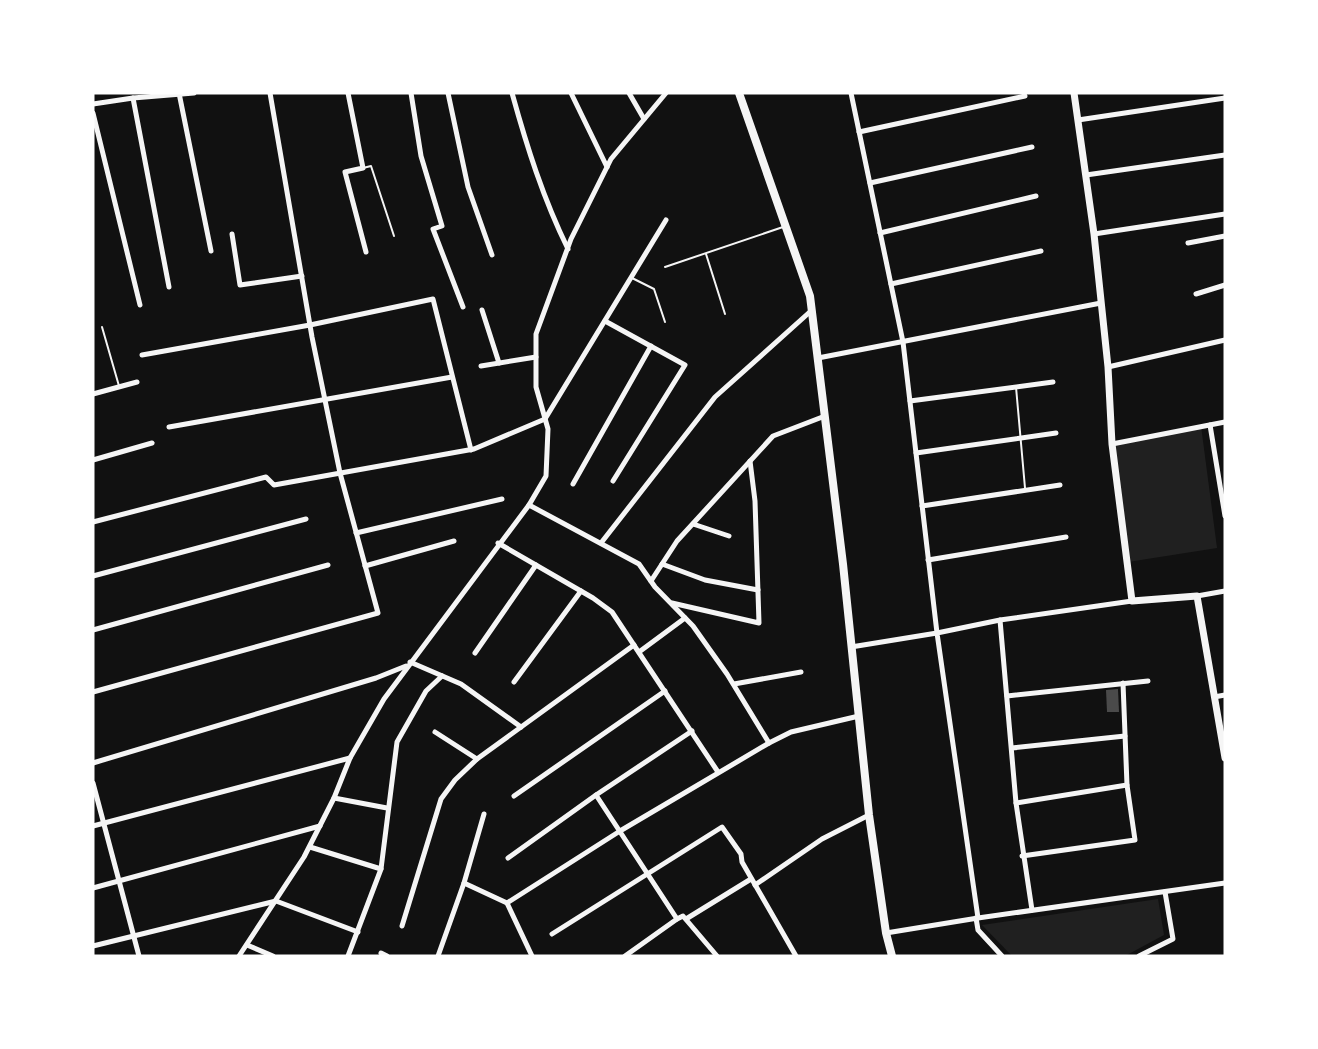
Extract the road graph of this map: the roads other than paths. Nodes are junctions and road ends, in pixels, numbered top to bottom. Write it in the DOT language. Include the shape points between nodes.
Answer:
graph roads {
  1 [pos="194,93"];
  2 [pos="270,93"];
  3 [pos="348,93"];
  4 [pos="411,93"];
  5 [pos="447,93"];
  6 [pos="512,93"];
  7 [pos="571,93"];
  8 [pos="629,93"];
  9 [pos="666,93"];
  10 [pos="850,93"];
  11 [pos="1074,93"];
  12 [pos="180,94"];
  13 [pos="740,94"];
  14 [pos="1024,96"];
  15 [pos="133,98"];
  16 [pos="1225,98"];
  17 [pos="93,104"];
  18 [pos="93,113"];
  19 [pos="644,119"];
  20 [pos="1078,120"];
  21 [pos="859,132"];
  22 [pos="1032,147"];
  23 [pos="1225,155"];
  24 [pos="607,167"];
  25 [pos="363,168"];
  26 [pos="1086,175"];
  27 [pos="870,183"];
  28 [pos="1036,196"];
  29 [pos="1225,214"];
  30 [pos="666,220"];
  31 [pos="785,226"];
  32 [pos="880,233"];
  33 [pos="232,234"];
  34 [pos="1094,234"];
  35 [pos="394,236"];
  36 [pos="1225,236"];
  37 [pos="1188,243"];
  38 [pos="568,249"];
  39 [pos="1041,251"];
  40 [pos="211,252"];
  41 [pos="366,252"];
  42 [pos="706,253"];
  43 [pos="492,255"];
  44 [pos="665,267"];
  45 [pos="302,276"];
  46 [pos="632,278"];
  47 [pos="891,284"];
  48 [pos="1225,285"];
  49 [pos="169,287"];
  50 [pos="1196,294"];
  51 [pos="1101,303"];
  52 [pos="140,305"];
  53 [pos="463,307"];
  54 [pos="482,310"];
  55 [pos="812,310"];
  56 [pos="725,314"];
  57 [pos="605,321"];
  58 [pos="665,322"];
  59 [pos="310,325"];
  60 [pos="102,327"];
  61 [pos="1225,340"];
  62 [pos="903,342"];
  63 [pos="651,346"];
  64 [pos="142,355"];
  65 [pos="536,357"];
  66 [pos="818,358"];
  67 [pos="499,363"];
  68 [pos="481,366"];
  69 [pos="1108,367"];
  70 [pos="452,377"];
  71 [pos="136,382"];
  72 [pos="1053,382"];
  73 [pos="119,387"];
  74 [pos="1016,387"];
  75 [pos="93,394"];
  76 [pos="325,400"];
  77 [pos="910,401"];
  78 [pos="825,416"];
  79 [pos="545,419"];
  80 [pos="1225,422"];
  81 [pos="1210,425"];
  82 [pos="169,427"];
  83 [pos="1056,433"];
  84 [pos="1021,438"];
  85 [pos="152,443"];
  86 [pos="1112,444"];
  87 [pos="471,450"];
  88 [pos="916,453"];
  89 [pos="93,460"];
  90 [pos="750,461"];
  91 [pos="339,473"];
  92 [pos="1222,476"];
  93 [pos="614,481"];
  94 [pos="573,484"];
  95 [pos="1060,485"];
  96 [pos="1026,490"];
  97 [pos="502,499"];
  98 [pos="529,505"];
  99 [pos="922,506"];
  100 [pos="1225,516"];
  101 [pos="306,519"];
  102 [pos="93,522"];
  103 [pos="693,524"];
  104 [pos="356,533"];
  105 [pos="729,536"];
  106 [pos="1066,537"];
  107 [pos="454,541"];
  108 [pos="498,543"];
  109 [pos="601,543"];
  110 [pos="928,560"];
  111 [pos="662,564"];
  112 [pos="536,565"];
  113 [pos="328,566"];
  114 [pos="365,566"];
  115 [pos="93,576"];
  116 [pos="651,581"];
  117 [pos="580,591"];
  118 [pos="758,591"];
  119 [pos="1225,591"];
  120 [pos="1197,596"];
  121 [pos="1132,601"];
  122 [pos="670,603"];
  123 [pos="685,618"];
  124 [pos="1000,620"];
  125 [pos="93,630"];
  126 [pos="937,633"];
  127 [pos="634,645"];
  128 [pos="851,647"];
  129 [pos="639,652"];
  130 [pos="475,653"];
  131 [pos="409,664"];
  132 [pos="801,672"];
  133 [pos="442,676"];
  134 [pos="1148,681"];
  135 [pos="514,682"];
  136 [pos="1123,683"];
  137 [pos="734,684"];
  138 [pos="665,691"];
  139 [pos="93,692"];
  140 [pos="1225,695"];
  141 [pos="1007,696"];
  142 [pos="1214,697"];
  143 [pos="859,716"];
  144 [pos="521,727"];
  145 [pos="692,731"];
  146 [pos="435,732"];
  147 [pos="1125,736"];
  148 [pos="769,743"];
  149 [pos="1012,748"];
  150 [pos="350,758"];
  151 [pos="1225,758"];
  152 [pos="477,759"];
  153 [pos="93,763"];
  154 [pos="718,772"];
  155 [pos="93,783"];
  156 [pos="1127,785"];
  157 [pos="596,795"];
  158 [pos="514,796"];
  159 [pos="334,798"];
  160 [pos="1016,803"];
  161 [pos="387,808"];
  162 [pos="484,814"];
  163 [pos="869,814"];
  164 [pos="104,823"];
  165 [pos="93,826"];
  166 [pos="320,826"];
  167 [pos="620,831"];
  168 [pos="310,847"];
  169 [pos="1022,856"];
  170 [pos="508,858"];
  171 [pos="381,869"];
  172 [pos="649,875"];
  173 [pos="119,880"];
  174 [pos="753,882"];
  175 [pos="1225,883"];
  176 [pos="464,884"];
  177 [pos="93,888"];
  178 [pos="1166,892"];
  179 [pos="276,901"];
  180 [pos="507,903"];
  181 [pos="1032,910"];
  182 [pos="977,918"];
  183 [pos="677,919"];
  184 [pos="686,919"];
  185 [pos="402,926"];
  186 [pos="358,932"];
  187 [pos="886,933"];
  188 [pos="552,934"];
  189 [pos="134,935"];
  190 [pos="247,945"];
  191 [pos="93,946"];
  192 [pos="139,956"];
  193 [pos="239,956"];
  194 [pos="273,956"];
  195 [pos="348,956"];
  196 [pos="438,956"];
  197 [pos="532,956"];
  198 [pos="625,956"];
  199 [pos="717,956"];
  200 [pos="796,956"];
  201 [pos="892,956"];
  202 [pos="1002,956"];
  203 [pos="1139,956"];
  1 -- 12 [label="street"];
  2 -- 45 [label="street"];
  3 -- 25 [label="street"];
  4 -- 53 [label="street" via="421,156 442,225 433,229"];
  5 -- 43 [label="street" via="468,187"];
  6 -- 38 [label="street" via="533,170"];
  7 -- 24 [label="street"];
  8 -- 19 [label="street"];
  9 -- 19 [label="street"];
  10 -- 21 [label="street"];
  11 -- 20 [label="street"];
  12 -- 15 [label="street"];
  12 -- 40 [label="street"];
  13 -- 31 [label="main road"];
  14 -- 21 [label="street"];
  15 -- 17 [label="street"];
  15 -- 49 [label="street"];
  16 -- 20 [label="street"];
  18 -- 52 [label="street"];
  19 -- 24 [label="street"];
  20 -- 26 [label="street"];
  21 -- 27 [label="street"];
  22 -- 27 [label="street"];
  23 -- 26 [label="street"];
  24 -- 38 [label="street"];
  25 -- 35 [label="lane" via="371,166"];
  25 -- 41 [label="street" via="345,172"];
  26 -- 34 [label="street"];
  27 -- 32 [label="street"];
  28 -- 32 [label="street"];
  29 -- 34 [label="street"];
  30 -- 46 [label="street"];
  31 -- 42 [label="lane"];
  31 -- 55 [label="main road"];
  32 -- 47 [label="street"];
  33 -- 45 [label="street" via="240,285"];
  34 -- 51 [label="street"];
  36 -- 37 [label="street"];
  38 -- 65 [label="street" via="536,334"];
  39 -- 47 [label="street"];
  42 -- 44 [label="lane"];
  42 -- 56 [label="lane"];
  45 -- 59 [label="street"];
  46 -- 57 [label="street"];
  46 -- 58 [label="lane" via="654,289"];
  47 -- 62 [label="street"];
  48 -- 50 [label="street"];
  51 -- 62 [label="street"];
  51 -- 69 [label="street"];
  54 -- 67 [label="street"];
  55 -- 66 [label="main road"];
  55 -- 109 [label="street" via="714,397"];
  57 -- 63 [label="street"];
  57 -- 79 [label="street"];
  59 -- 64 [label="street"];
  59 -- 70 [label="street" via="433,299"];
  59 -- 76 [label="street"];
  60 -- 73 [label="lane"];
  61 -- 69 [label="street"];
  62 -- 66 [label="street"];
  62 -- 77 [label="street"];
  63 -- 93 [label="street" via="685,365"];
  63 -- 94 [label="street"];
  65 -- 67 [label="street"];
  65 -- 79 [label="street" via="536,387"];
  66 -- 78 [label="main road"];
  67 -- 68 [label="street"];
  69 -- 86 [label="street"];
  70 -- 76 [label="street"];
  70 -- 87 [label="street"];
  71 -- 73 [label="street"];
  72 -- 74 [label="street"];
  73 -- 75 [label="street"];
  74 -- 77 [label="street"];
  74 -- 84 [label="lane"];
  76 -- 82 [label="street"];
  76 -- 91 [label="street"];
  77 -- 88 [label="street"];
  78 -- 90 [label="street" via="773,436"];
  78 -- 128 [label="main road"];
  79 -- 87 [label="street"];
  79 -- 98 [label="street" via="546,476"];
  80 -- 81 [label="street"];
  81 -- 86 [label="street"];
  81 -- 92 [label="street"];
  83 -- 84 [label="street"];
  84 -- 88 [label="street"];
  84 -- 96 [label="lane"];
  85 -- 89 [label="street"];
  86 -- 121 [label="street"];
  87 -- 91 [label="street"];
  88 -- 99 [label="street"];
  90 -- 103 [label="street"];
  90 -- 118 [label="street"];
  91 -- 102 [label="street" via="274,485 266,477"];
  91 -- 104 [label="street"];
  92 -- 100 [label="street"];
  95 -- 96 [label="street"];
  96 -- 99 [label="street"];
  97 -- 104 [label="street"];
  98 -- 108 [label="street"];
  98 -- 109 [label="street"];
  99 -- 110 [label="street"];
  101 -- 115 [label="street"];
  103 -- 105 [label="street"];
  103 -- 111 [label="street"];
  104 -- 114 [label="street"];
  106 -- 110 [label="street"];
  107 -- 114 [label="street"];
  108 -- 112 [label="street"];
  108 -- 131 [label="street"];
  109 -- 116 [label="street" via="639,564"];
  110 -- 126 [label="street"];
  111 -- 116 [label="street"];
  111 -- 118 [label="street" via="705,580"];
  112 -- 117 [label="street"];
  112 -- 130 [label="street"];
  113 -- 125 [label="street"];
  114 -- 139 [label="street" via="377,607 375,615"];
  116 -- 122 [label="street"];
  117 -- 127 [label="street" via="612,612"];
  117 -- 135 [label="street"];
  118 -- 122 [label="street" via="759,623"];
  119 -- 120 [label="street"];
  120 -- 121 [label="street"];
  120 -- 142 [label="street"];
  121 -- 124 [label="street"];
  122 -- 123 [label="street"];
  123 -- 129 [label="street"];
  123 -- 137 [label="street"];
  124 -- 126 [label="street"];
  124 -- 141 [label="street"];
  126 -- 128 [label="street"];
  126 -- 182 [label="street"];
  127 -- 129 [label="street"];
  127 -- 144 [label="street"];
  128 -- 143 [label="main road"];
  129 -- 138 [label="street"];
  131 -- 133 [label="street"];
  131 -- 150 [label="street"];
  131 -- 153 [label="street" via="376,678"];
  132 -- 137 [label="street"];
  133 -- 144 [label="street" via="461,684"];
  133 -- 161 [label="street" via="426,691 397,742"];
  134 -- 136 [label="street"];
  136 -- 141 [label="street"];
  136 -- 147 [label="street"];
  137 -- 148 [label="street"];
  138 -- 145 [label="street"];
  138 -- 158 [label="street"];
  140 -- 142 [label="street"];
  141 -- 149 [label="street"];
  142 -- 151 [label="street"];
  143 -- 148 [label="street" via="791,732"];
  143 -- 163 [label="main road"];
  144 -- 152 [label="street"];
  145 -- 154 [label="street"];
  145 -- 157 [label="street"];
  146 -- 152 [label="street"];
  147 -- 149 [label="street"];
  147 -- 156 [label="street"];
  148 -- 154 [label="street"];
  149 -- 160 [label="street"];
  150 -- 159 [label="street"];
  150 -- 164 [label="street"];
  152 -- 185 [label="street" via="441,799"];
  154 -- 167 [label="street"];
  155 -- 164 [label="street"];
  156 -- 160 [label="street"];
  156 -- 169 [label="street" via="1135,840"];
  157 -- 167 [label="street"];
  157 -- 170 [label="street"];
  159 -- 161 [label="street"];
  159 -- 166 [label="street"];
  160 -- 169 [label="street"];
  161 -- 171 [label="street"];
  162 -- 176 [label="street"];
  163 -- 174 [label="street"];
  163 -- 187 [label="main road"];
  164 -- 165 [label="street"];
  164 -- 173 [label="street"];
  166 -- 168 [label="street"];
  166 -- 173 [label="street"];
  167 -- 172 [label="street"];
  167 -- 180 [label="street"];
  168 -- 171 [label="street"];
  168 -- 179 [label="street"];
  169 -- 181 [label="street"];
  171 -- 186 [label="street"];
  172 -- 174 [label="street" via="722,827 741,854"];
  172 -- 183 [label="street"];
  172 -- 188 [label="street"];
  173 -- 177 [label="street"];
  173 -- 189 [label="street"];
  174 -- 184 [label="street"];
  174 -- 200 [label="street"];
  175 -- 178 [label="street"];
  176 -- 180 [label="street"];
  176 -- 196 [label="street"];
  178 -- 181 [label="street"];
  178 -- 203 [label="street" via="1173,939"];
  179 -- 186 [label="street"];
  179 -- 189 [label="street"];
  179 -- 190 [label="street"];
  180 -- 197 [label="street"];
  181 -- 182 [label="street"];
  182 -- 187 [label="street"];
  182 -- 202 [label="street" via="978,930"];
  183 -- 184 [label="street"];
  183 -- 198 [label="street"];
  184 -- 199 [label="street"];
  186 -- 195 [label="street"];
  187 -- 201 [label="main road"];
  189 -- 191 [label="street"];
  189 -- 192 [label="street"];
  190 -- 193 [label="street"];
  190 -- 194 [label="street"];
}
